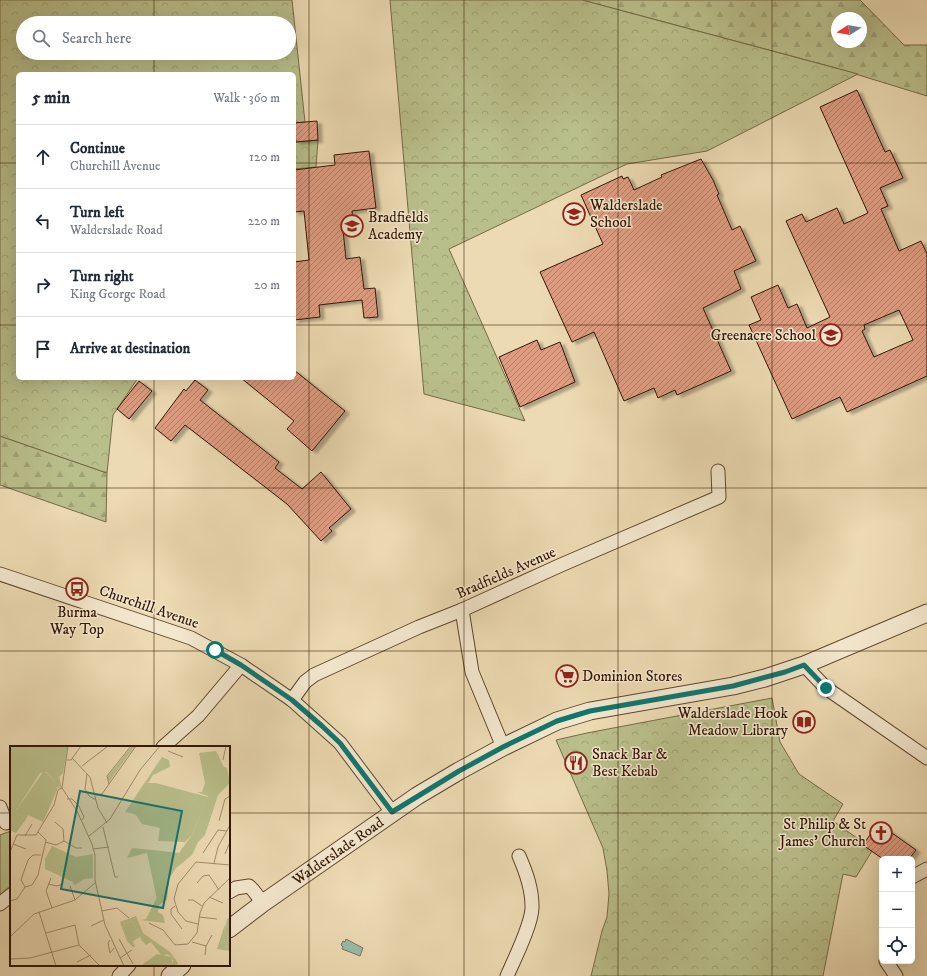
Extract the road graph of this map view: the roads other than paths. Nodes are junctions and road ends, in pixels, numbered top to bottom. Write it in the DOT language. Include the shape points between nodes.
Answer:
graph roads {
  1 [pos="718,471"];
  2 [pos="0,574"];
  3 [pos="462,610"];
  4 [pos="927,613"];
  5 [pos="241,665"];
  6 [pos="804,665"];
  7 [pos="292,700"];
  8 [pos="164,746"];
  9 [pos="503,747"];
  10 [pos="927,758"];
  11 [pos="0,807"];
  12 [pos="392,812"];
  13 [pos="6,823"];
  14 [pos="520,856"];
  15 [pos="927,869"];
  16 [pos="915,875"];
  17 [pos="230,892"];
  18 [pos="10,896"];
  19 [pos="263,903"];
  20 [pos="0,904"];
  21 [pos="230,928"];
  22 [pos="888,964"];
  23 [pos="128,966"];
  24 [pos="181,966"];
  25 [pos="119,976"];
  26 [pos="170,976"];
  27 [pos="507,976"];
  28 [pos="896,976"];
  1 -- 3 [label="street, Bradfields Avenue" via="719,497"];
  2 -- 5 [label="street, Churchill Avenue" via="191,638"];
  3 -- 7 [label="street, Bradfields Avenue" via="314,675 304,682"];
  3 -- 9 [label="street" via="472,672"];
  4 -- 6 [label="street, Walderslade Road"];
  5 -- 7 [label="street, Churchill Avenue"];
  5 -- 8 [label="street" via="198,716"];
  6 -- 9 [label="street, Walderslade Road" via="733,686 590,711 557,721"];
  6 -- 10 [label="street" via="826,688"];
  7 -- 12 [label="street, Churchill Avenue" via="340,743"];
  9 -- 12 [label="street, Walderslade Road"];
  11 -- 13 [label="street"];
  12 -- 19 [label="street, Walderslade Road"];
  14 -- 27 [label="street" via="529,882 532,908"];
  15 -- 16 [label="street"];
  17 -- 19 [label="street" via="249,886"];
  18 -- 20 [label="street"];
  19 -- 21 [label="street, Walderslade Road"];
  22 -- 28 [label="street"];
  23 -- 25 [label="street"];
  24 -- 26 [label="street"];
}
